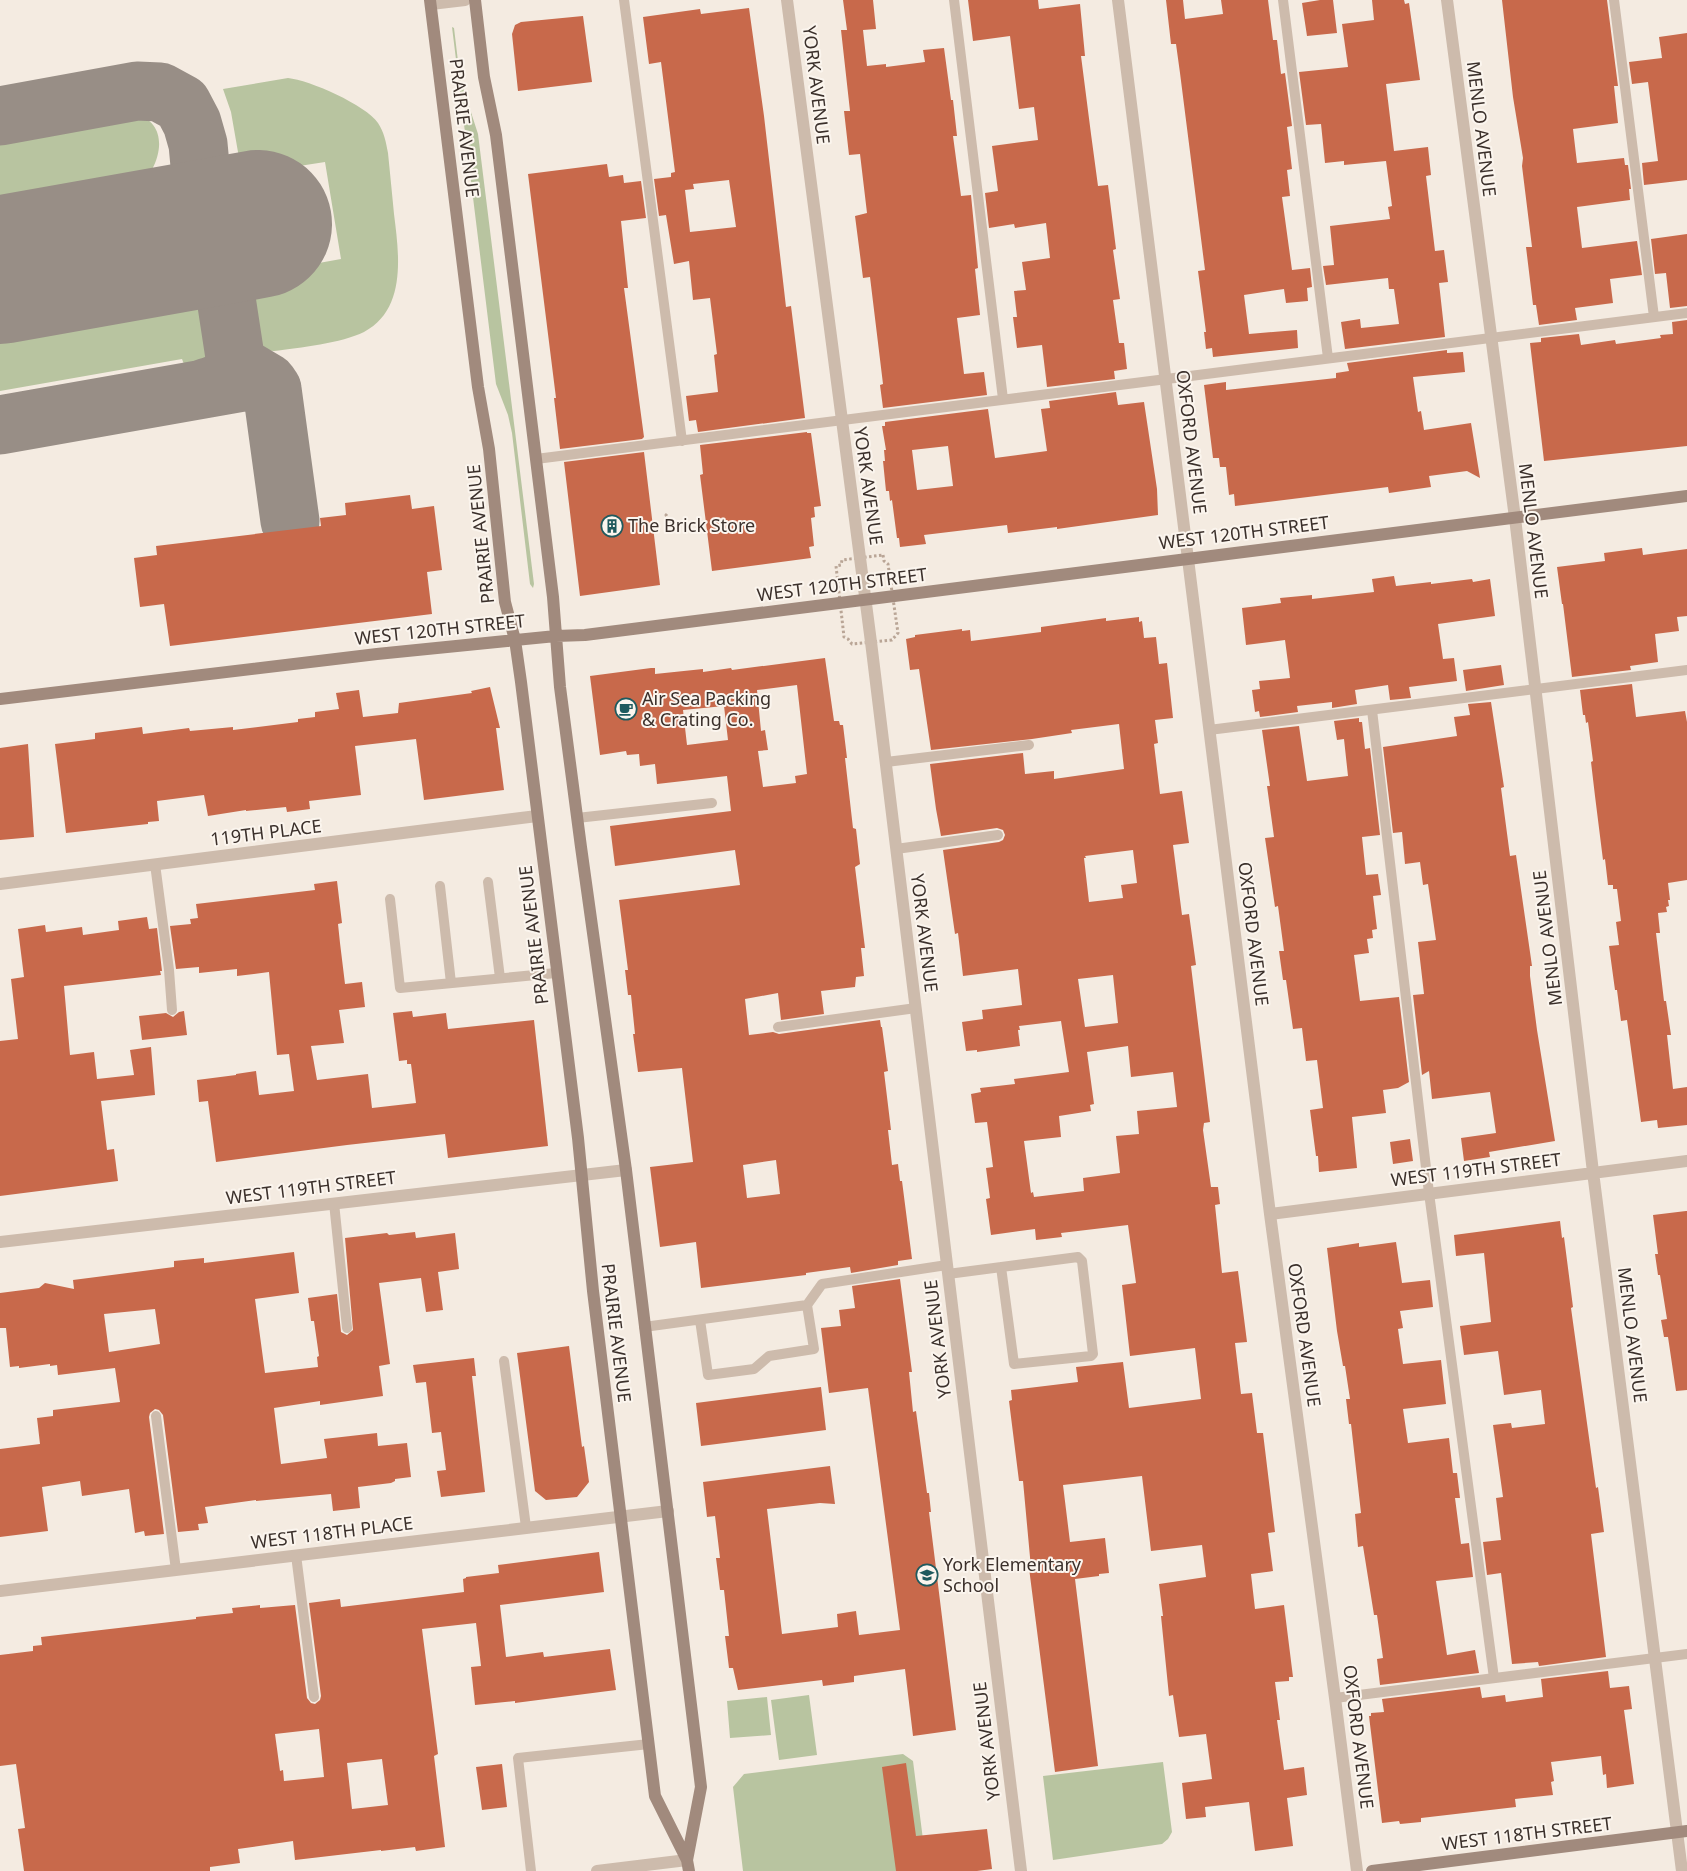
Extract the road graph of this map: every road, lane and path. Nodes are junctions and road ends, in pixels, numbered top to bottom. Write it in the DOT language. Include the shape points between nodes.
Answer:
graph roads {
  1 [pos="465,0"];
  2 [pos="475,0"];
  3 [pos="624,0"];
  4 [pos="787,0"];
  5 [pos="954,0"];
  6 [pos="1118,0"];
  7 [pos="1283,0"];
  8 [pos="1447,0"];
  9 [pos="1614,0"];
  10 [pos="430,2"];
  11 [pos="1687,313"];
  12 [pos="1654,317"];
  13 [pos="1491,338"];
  14 [pos="1328,358"];
  15 [pos="1165,379"];
  16 [pos="1003,399"];
  17 [pos="841,420"];
  18 [pos="682,441"];
  19 [pos="536,459"];
  20 [pos="1687,496"];
  21 [pos="667,514"];
  22 [pos="1514,518"];
  23 [pos="671,525"];
  24 [pos="1188,558"];
  25 [pos="865,600"];
  26 [pos="556,636"];
  27 [pos="515,640"];
  28 [pos="1687,670"];
  29 [pos="1535,690"];
  30 [pos="0,699"];
  31 [pos="1372,710"];
  32 [pos="1210,730"];
  33 [pos="1029,745"];
  34 [pos="886,762"];
  35 [pos="712,803"];
  36 [pos="537,816"];
  37 [pos="577,818"];
  38 [pos="998,836"];
  39 [pos="896,849"];
  40 [pos="155,864"];
  41 [pos="488,882"];
  42 [pos="0,884"];
  43 [pos="440,886"];
  44 [pos="390,899"];
  45 [pos="556,973"];
  46 [pos="500,978"];
  47 [pos="451,983"];
  48 [pos="916,1008"];
  49 [pos="172,1010"];
  50 [pos="778,1027"];
  51 [pos="1687,1161"];
  52 [pos="626,1170"];
  53 [pos="1593,1172"];
  54 [pos="581,1175"];
  55 [pos="1429,1193"];
  56 [pos="334,1203"];
  57 [pos="1270,1214"];
  58 [pos="0,1242"];
  59 [pos="1001,1267"];
  60 [pos="948,1269"];
  61 [pos="807,1305"];
  62 [pos="700,1320"];
  63 [pos="644,1327"];
  64 [pos="347,1328"];
  65 [pos="504,1361"];
  66 [pos="156,1416"];
  67 [pos="668,1511"];
  68 [pos="622,1517"];
  69 [pos="526,1527"];
  70 [pos="296,1555"];
  71 [pos="176,1570"];
  72 [pos="0,1591"];
  73 [pos="1687,1654"];
  74 [pos="1655,1658"];
  75 [pos="1494,1678"];
  76 [pos="314,1697"];
  77 [pos="1335,1698"];
  78 [pos="649,1744"];
  79 [pos="1682,1832"];
  80 [pos="688,1866"];
  81 [pos="531,1871"];
  82 [pos="597,1871"];
  83 [pos="1021,1871"];
  84 [pos="1357,1871"];
  85 [pos="1372,1871"];
  86 [pos="1682,1871"];
  1 -- 10 [label="street"];
  2 -- 19 [label="main road, PRAIRIE AVENUE" via="484,77 496,134"];
  3 -- 18 [label="lane"];
  4 -- 17 [label="street, YORK AVENUE"];
  5 -- 16 [label="lane"];
  6 -- 15 [label="street, OXFORD AVENUE"];
  7 -- 14 [label="lane"];
  8 -- 13 [label="street, MENLO AVENUE"];
  9 -- 12 [label="lane"];
  10 -- 27 [label="main road, PRAIRIE AVENUE" via="478,388 490,449 505,602"];
  11 -- 12 [label="lane"];
  12 -- 13 [label="lane"];
  13 -- 14 [label="lane"];
  13 -- 22 [label="street, MENLO AVENUE"];
  14 -- 15 [label="lane"];
  15 -- 16 [label="lane"];
  15 -- 24 [label="street, OXFORD AVENUE"];
  16 -- 17 [label="lane"];
  17 -- 18 [label="lane"];
  17 -- 25 [label="street, YORK AVENUE"];
  18 -- 19 [label="lane"];
  19 -- 26 [label="main road, PRAIRIE AVENUE"];
  20 -- 22 [label="main road, WEST 120TH STREET"];
  21 -- 23 [label="path"];
  22 -- 24 [label="main road, WEST 120TH STREET"];
  22 -- 29 [label="street, MENLO AVENUE"];
  24 -- 25 [label="main road, WEST 120TH STREET"];
  24 -- 32 [label="street, OXFORD AVENUE"];
  25 -- 26 [label="main road, WEST 120TH STREET"];
  25 -- 34 [label="street, YORK AVENUE"];
  26 -- 27 [label="main road, WEST 120TH STREET"];
  26 -- 37 [label="main road, PRAIRIE AVENUE"];
  27 -- 30 [label="main road, WEST 120TH STREET"];
  27 -- 36 [label="main road, PRAIRIE AVENUE"];
  28 -- 29 [label="lane"];
  29 -- 31 [label="lane"];
  29 -- 53 [label="street, MENLO AVENUE"];
  31 -- 32 [label="lane"];
  31 -- 55 [label="lane"];
  32 -- 57 [label="street, OXFORD AVENUE"];
  33 -- 34 [label="lane"];
  34 -- 39 [label="street, YORK AVENUE"];
  35 -- 37 [label="lane"];
  36 -- 40 [label="street, 119TH PLACE"];
  36 -- 45 [label="main road, PRAIRIE AVENUE"];
  37 -- 52 [label="main road, PRAIRIE AVENUE"];
  38 -- 39 [label="lane"];
  39 -- 48 [label="street, YORK AVENUE"];
  40 -- 42 [label="street, 119TH PLACE"];
  40 -- 49 [label="lane"];
  41 -- 46 [label="lane"];
  43 -- 47 [label="lane"];
  44 -- 47 [label="lane" via="400,988"];
  45 -- 46 [label="lane"];
  45 -- 54 [label="main road, PRAIRIE AVENUE"];
  46 -- 47 [label="lane"];
  48 -- 50 [label="lane"];
  48 -- 60 [label="street, YORK AVENUE"];
  51 -- 53 [label="street, WEST 119TH STREET"];
  52 -- 54 [label="street, WEST 119TH STREET"];
  52 -- 63 [label="main road, PRAIRIE AVENUE"];
  53 -- 55 [label="street, WEST 119TH STREET"];
  53 -- 74 [label="street, MENLO AVENUE"];
  54 -- 56 [label="street, WEST 119TH STREET"];
  54 -- 68 [label="main road, PRAIRIE AVENUE"];
  55 -- 57 [label="street, WEST 119TH STREET"];
  55 -- 75 [label="lane"];
  56 -- 58 [label="street, WEST 119TH STREET"];
  56 -- 64 [label="lane"];
  57 -- 77 [label="street, OXFORD AVENUE"];
  59 -- 59 [label="lane" via="1078,1257 1082,1261 1093,1354 1014,1364"];
  59 -- 60 [label="lane"];
  60 -- 61 [label="lane" via="822,1284"];
  60 -- 83 [label="street, YORK AVENUE"];
  61 -- 62 [label="lane"];
  61 -- 62 [label="lane" via="814,1348 769,1356 754,1369 708,1375"];
  62 -- 63 [label="lane"];
  63 -- 67 [label="main road, PRAIRIE AVENUE"];
  65 -- 69 [label="lane"];
  66 -- 71 [label="lane"];
  67 -- 68 [label="street, WEST 118TH PLACE"];
  67 -- 80 [label="main road, PRAIRIE AVENUE" via="700,1787"];
  68 -- 69 [label="street, WEST 118TH PLACE"];
  68 -- 78 [label="main road, PRAIRIE AVENUE"];
  69 -- 70 [label="street, WEST 118TH PLACE"];
  70 -- 71 [label="street, WEST 118TH PLACE"];
  70 -- 76 [label="lane"];
  71 -- 72 [label="street, WEST 118TH PLACE"];
  73 -- 74 [label="lane"];
  74 -- 75 [label="lane"];
  74 -- 79 [label="street, MENLO AVENUE"];
  75 -- 77 [label="lane"];
  77 -- 84 [label="street, OXFORD AVENUE"];
  78 -- 80 [label="main road, PRAIRIE AVENUE" via="655,1796"];
  78 -- 81 [label="lane" via="518,1758"];
  79 -- 85 [label="main road, WEST 118TH STREET"];
  79 -- 86 [label="street, MENLO AVENUE"];
  80 -- 82 [label="street"];
}
